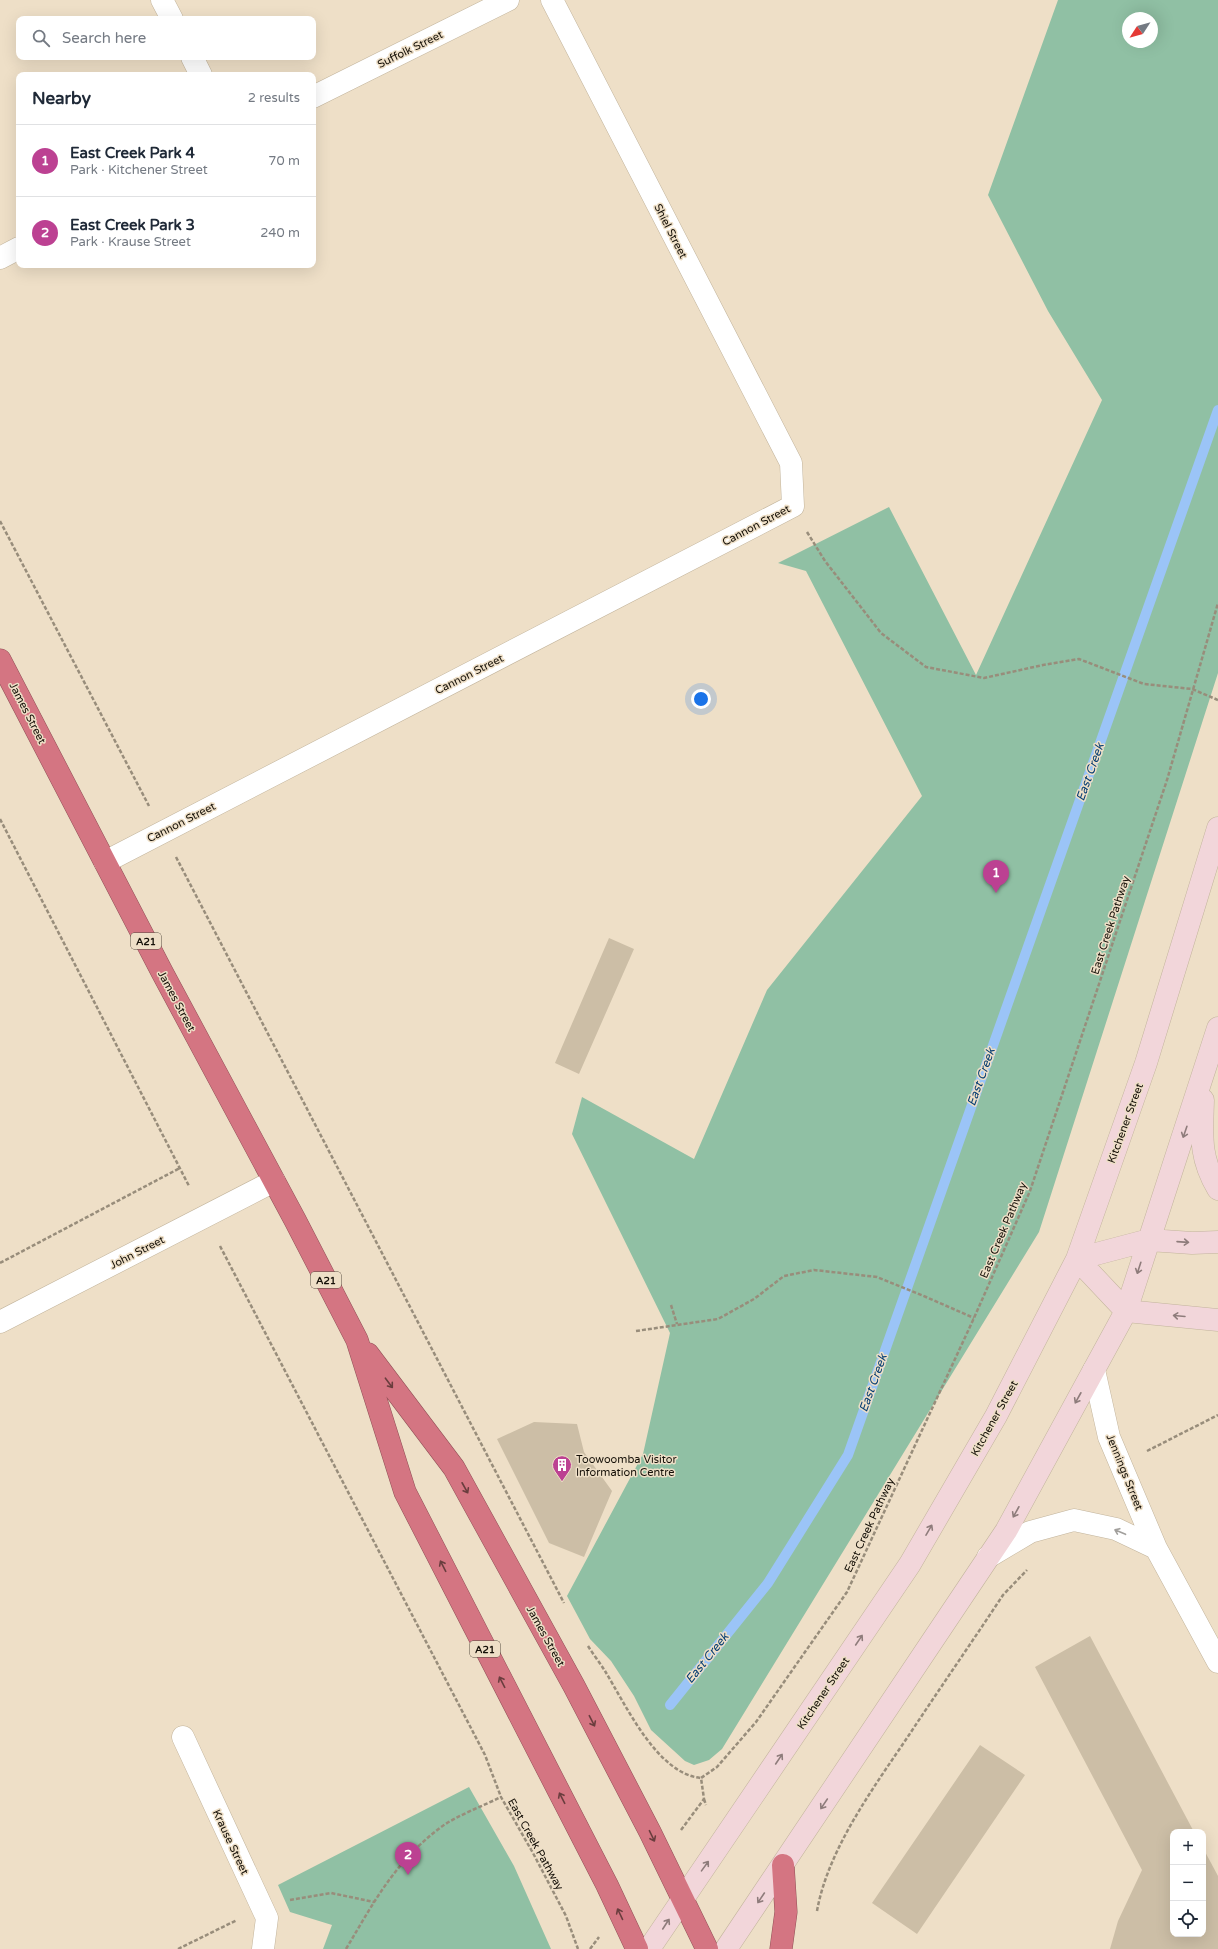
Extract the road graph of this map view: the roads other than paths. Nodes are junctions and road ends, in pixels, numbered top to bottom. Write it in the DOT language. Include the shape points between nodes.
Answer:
graph roads {
  1 [pos="162,0"];
  2 [pos="508,0"];
  3 [pos="552,0"];
  4 [pos="170,16"];
  5 [pos="194,60"];
  6 [pos="200,72"];
  7 [pos="316,96"];
  8 [pos="16,250"];
  9 [pos="0,258"];
  10 [pos="791,463"];
  11 [pos="0,660"];
  12 [pos="1218,828"];
  13 [pos="105,862"];
  14 [pos="1218,1028"];
  15 [pos="1205,1073"];
  16 [pos="274,1181"];
  17 [pos="1218,1189"];
  18 [pos="1149,1240"];
  19 [pos="1218,1242"];
  20 [pos="1077,1259"];
  21 [pos="1126,1311"];
  22 [pos="1218,1320"];
  23 [pos="0,1322"];
  24 [pos="357,1340"];
  25 [pos="1094,1370"];
  26 [pos="1156,1548"];
  27 [pos="988,1558"];
  28 [pos="1218,1662"];
  29 [pos="183,1737"];
  30 [pos="783,1865"];
  31 [pos="682,1898"];
  32 [pos="263,1949"];
  33 [pos="637,1949"];
  34 [pos="649,1949"];
  35 [pos="708,1949"];
  36 [pos="726,1949"];
  37 [pos="781,1949"];
  1 -- 4 [label="street"];
  2 -- 7 [label="street, Suffolk Street"];
  3 -- 10 [label="street, Shiel Street"];
  5 -- 6 [label="street"];
  8 -- 9 [label="street"];
  10 -- 13 [label="street, Cannon Street" via="794,506"];
  11 -- 13 [label="highway, James Street / A21"];
  12 -- 20 [label="main road, Kitchener Street" via="1146,1063"];
  13 -- 16 [label="highway, James Street / A21"];
  14 -- 15 [label="main road"];
  15 -- 17 [label="main road" via="1201,1143 1210,1176"];
  15 -- 18 [label="main road, one-way"];
  16 -- 23 [label="street, John Street"];
  16 -- 24 [label="highway, James Street / A21"];
  18 -- 19 [label="main road, one-way"];
  18 -- 20 [label="main road"];
  18 -- 21 [label="main road, one-way"];
  20 -- 21 [label="main road"];
  31 -- 20 [label="main road, Kitchener Street, one-way" via="737,1821 910,1564 996,1416"];
  22 -- 21 [label="main road, one-way"];
  21 -- 25 [label="main road"];
  24 -- 31 [label="highway, James Street / A21, one-way" via="454,1468 574,1686"];
  33 -- 24 [label="highway, James Street / A21, one-way" via="607,1885 405,1492"];
  25 -- 26 [label="street, Jennings Street" via="1109,1437"];
  25 -- 27 [label="main road, one-way" via="1006,1531"];
  26 -- 27 [label="street, one-way" via="1116,1529 1074,1520 1030,1532"];
  26 -- 28 [label="street, Jennings Street"];
  27 -- 30 [label="main road, one-way"];
  29 -- 32 [label="street, Krause Street" via="267,1918"];
  30 -- 36 [label="main road, one-way"];
  30 -- 37 [label="highway" via="786,1912"];
  34 -- 31 [label="main road, Kitchener Street, one-way"];
  31 -- 35 [label="highway, James Street / A21"];
}
